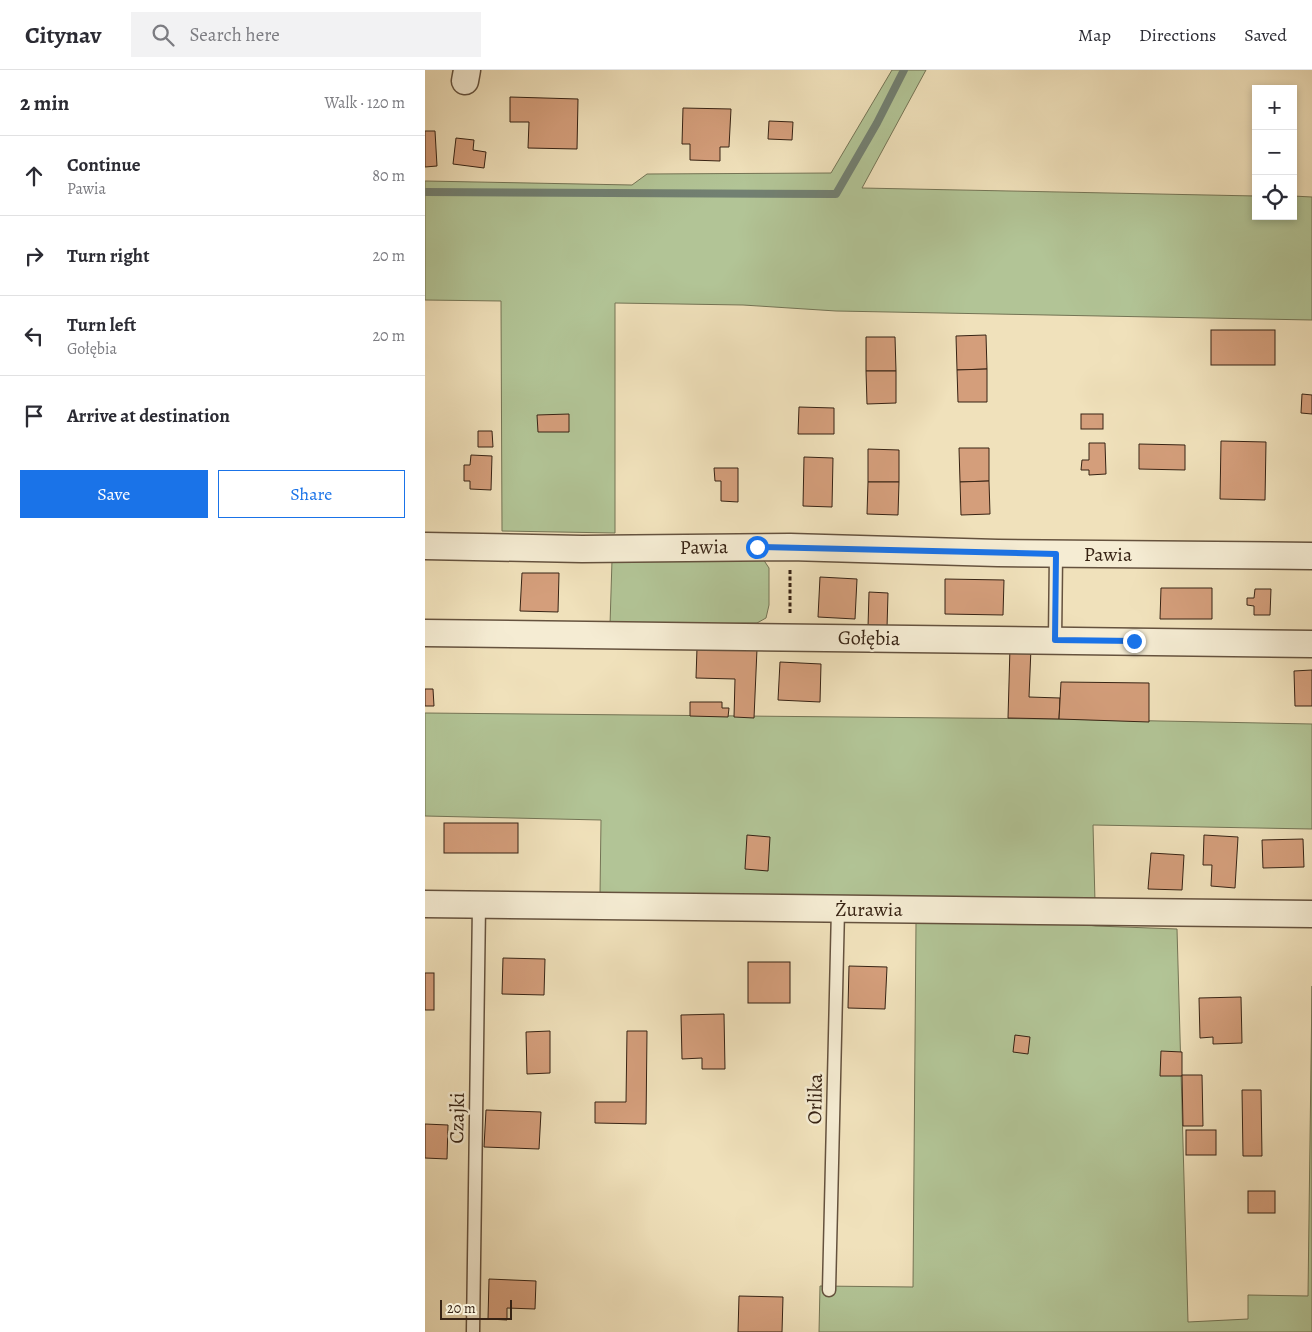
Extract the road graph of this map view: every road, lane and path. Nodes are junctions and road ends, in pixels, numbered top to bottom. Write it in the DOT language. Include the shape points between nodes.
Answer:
graph roads {
  1 [pos="425,546"];
  2 [pos="790,547"];
  3 [pos="1056,554"];
  4 [pos="1312,556"];
  5 [pos="425,633"];
  6 [pos="790,637"];
  7 [pos="1055,640"];
  8 [pos="1312,644"];
  9 [pos="425,904"];
  10 [pos="479,905"];
  11 [pos="838,909"];
  12 [pos="1312,914"];
  13 [pos="829,1290"];
  14 [pos="473,1332"];
  1 -- 2 [label="street, Pawia"];
  2 -- 3 [label="street, Pawia"];
  2 -- 6 [label="path"];
  3 -- 4 [label="street, Pawia"];
  3 -- 7 [label="lane"];
  5 -- 6 [label="street, Gołębia"];
  6 -- 7 [label="street, Gołębia"];
  7 -- 8 [label="street, Gołębia"];
  9 -- 10 [label="street, Żurawia"];
  10 -- 11 [label="street, Żurawia"];
  10 -- 14 [label="lane, Czajki"];
  11 -- 12 [label="street, Żurawia"];
  11 -- 13 [label="lane, Orlika"];
}
